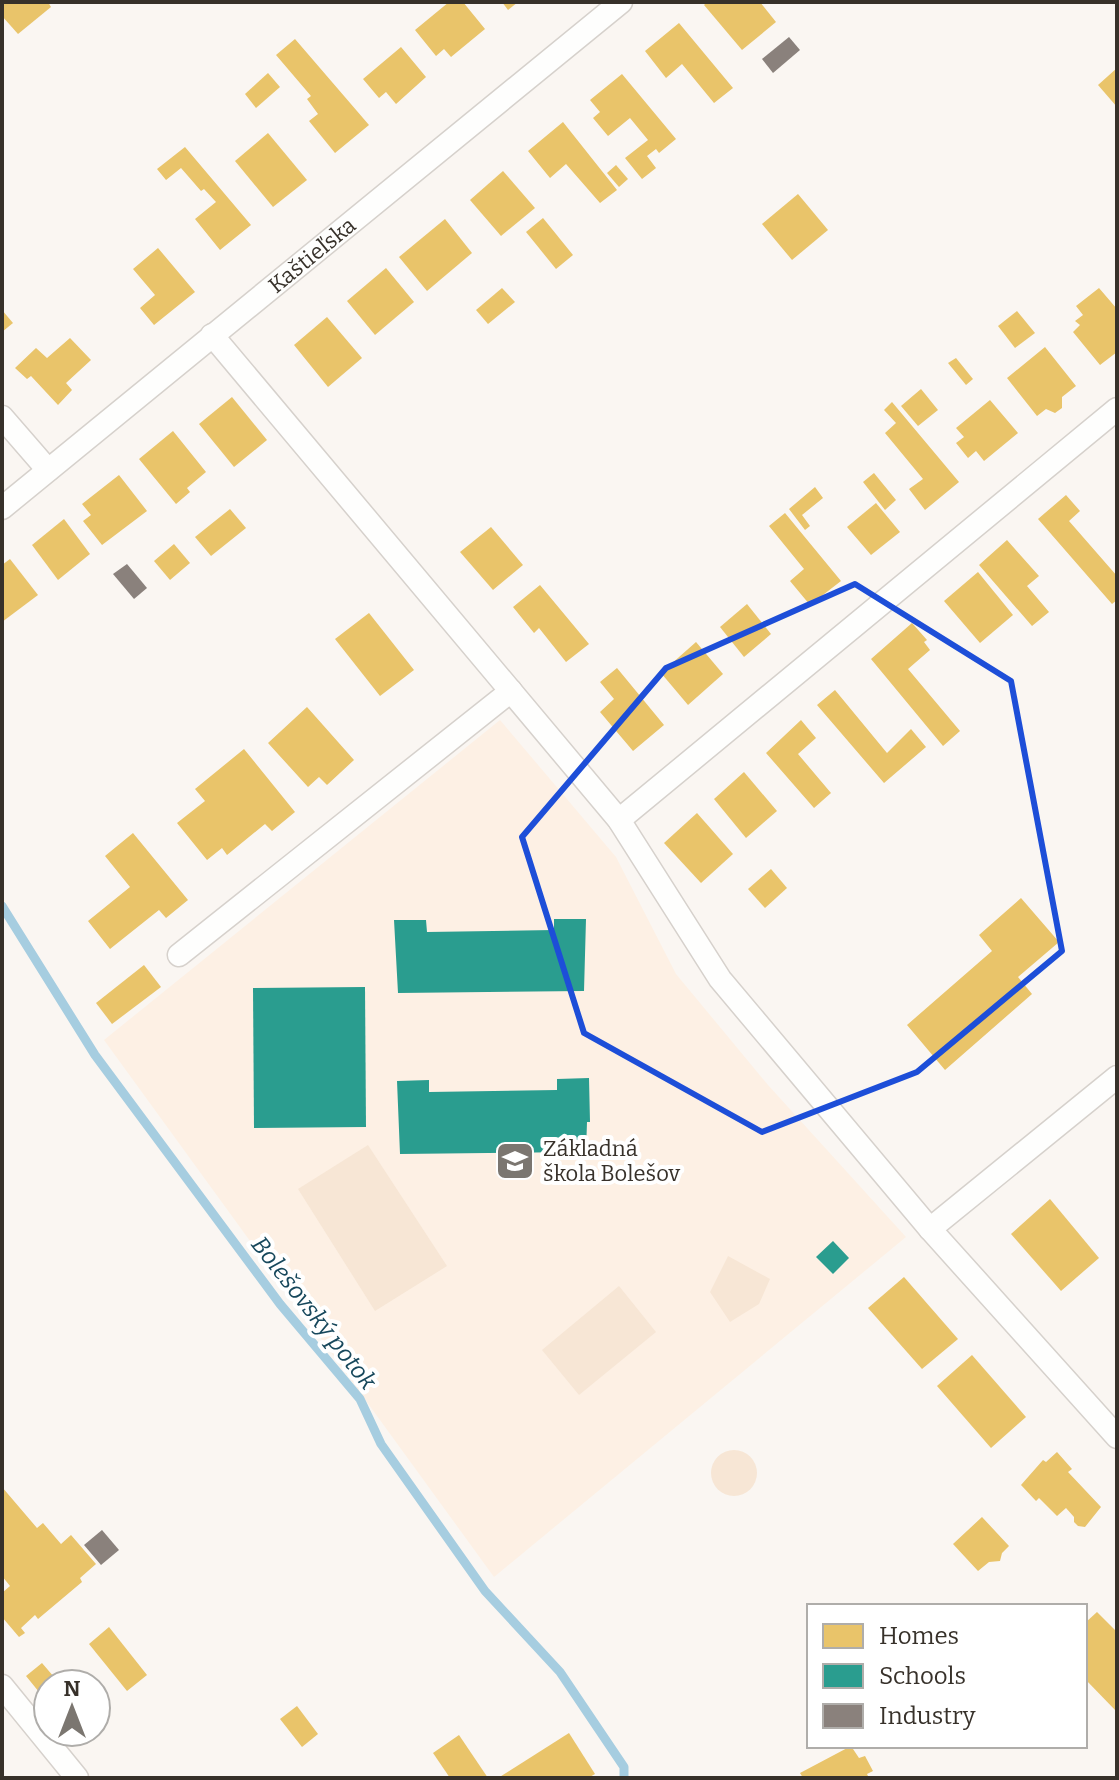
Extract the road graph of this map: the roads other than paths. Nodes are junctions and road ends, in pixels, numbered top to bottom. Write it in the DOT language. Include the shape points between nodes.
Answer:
graph roads {
  1 [pos="621,2"];
  2 [pos="212,335"];
  3 [pos="1117,409"];
  4 [pos="2,417"];
  5 [pos="48,470"];
  6 [pos="2,508"];
  7 [pos="511,691"];
  8 [pos="619,820"];
  9 [pos="179,955"];
  10 [pos="1117,1077"];
  11 [pos="930,1229"];
  12 [pos="1117,1437"];
  13 [pos="2,1686"];
  14 [pos="77,1778"];
  1 -- 2 [label="street, Kaštieľska"];
  2 -- 5 [label="street, Kaštieľska"];
  2 -- 7 [label="street"];
  3 -- 8 [label="street"];
  4 -- 5 [label="street"];
  5 -- 6 [label="street, Kaštieľska"];
  7 -- 8 [label="street"];
  7 -- 9 [label="street"];
  8 -- 11 [label="street" via="720,979"];
  10 -- 11 [label="street"];
  11 -- 12 [label="street"];
  13 -- 14 [label="street"];
}
